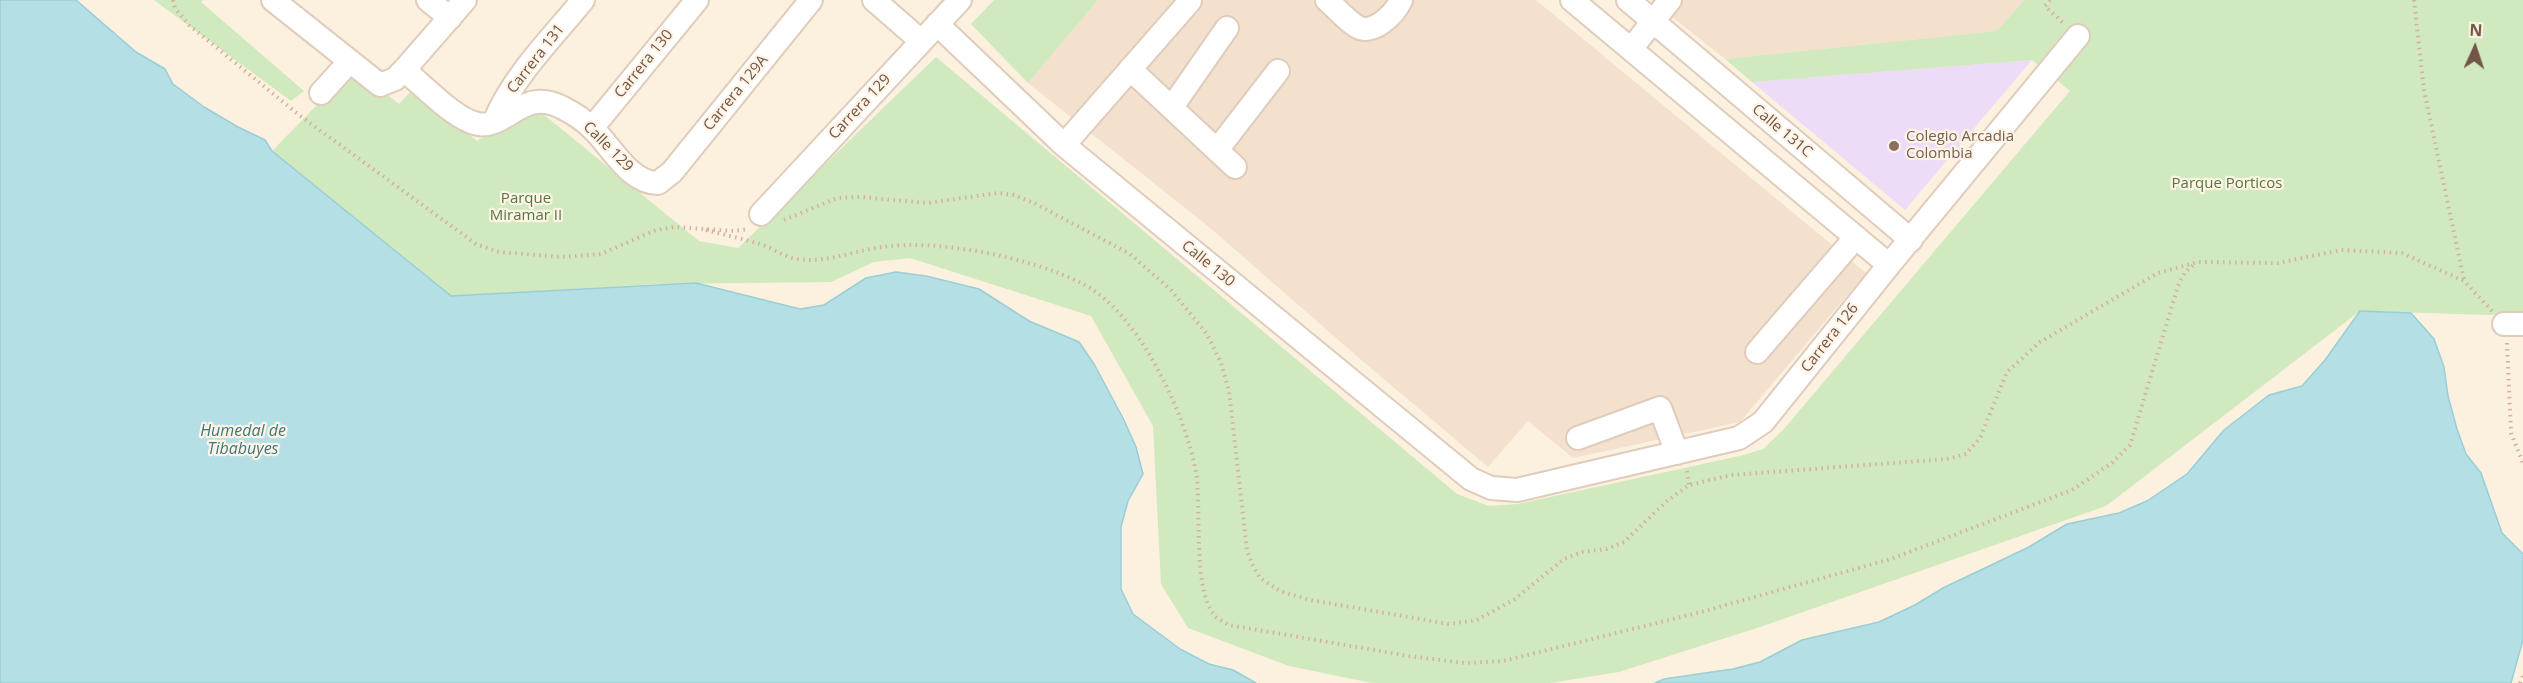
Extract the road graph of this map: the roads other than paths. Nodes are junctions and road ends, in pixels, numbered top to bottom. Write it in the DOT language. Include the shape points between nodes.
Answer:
graph roads {
  1 [pos="273,0"];
  2 [pos="428,0"];
  3 [pos="465,0"];
  4 [pos="583,0"];
  5 [pos="697,0"];
  6 [pos="811,0"];
  7 [pos="874,0"];
  8 [pos="960,0"];
  9 [pos="1327,0"];
  10 [pos="1401,0"];
  11 [pos="1572,0"];
  12 [pos="1628,0"];
  13 [pos="1670,0"];
  14 [pos="1190,1"];
  15 [pos="450,18"];
  16 [pos="1653,22"];
  17 [pos="937,24"];
  18 [pos="1227,28"];
  19 [pos="2078,36"];
  20 [pos="921,41"];
  21 [pos="1631,49"];
  22 [pos="350,61"];
  23 [pos="1130,69"];
  24 [pos="404,70"];
  25 [pos="1278,71"];
  26 [pos="321,93"];
  27 [pos="1172,107"];
  28 [pos="494,122"];
  29 [pos="592,128"];
  30 [pos="1064,145"];
  31 [pos="1217,150"];
  32 [pos="1235,167"];
  33 [pos="658,183"];
  34 [pos="764,221"];
  35 [pos="1856,237"];
  36 [pos="1911,240"];
  37 [pos="1888,265"];
  38 [pos="1757,352"];
  39 [pos="1578,438"];
  40 [pos="1677,453"];
  41 [pos="1491,488"];
  1 -- 22 [label="street"];
  2 -- 15 [label="street"];
  3 -- 15 [label="street"];
  4 -- 28 [label="street, Carrera 131" via="521,76"];
  5 -- 29 [label="street, Carrera 130"];
  6 -- 33 [label="street, Carrera 129A" via="672,172"];
  7 -- 20 [label="street"];
  8 -- 17 [label="street, Carrera 129"];
  9 -- 10 [label="street" via="1358,27 1370,28 1384,21"];
  11 -- 21 [label="street"];
  12 -- 16 [label="street, Calle 131C"];
  13 -- 16 [label="street"];
  14 -- 23 [label="street"];
  15 -- 24 [label="street"];
  16 -- 21 [label="street"];
  16 -- 36 [label="street, Calle 131C"];
  17 -- 20 [label="street, Carrera 129"];
  17 -- 30 [label="street, Calle 130"];
  18 -- 27 [label="street"];
  19 -- 36 [label="street, Carrera 126"];
  20 -- 34 [label="street, Carrera 129"];
  21 -- 35 [label="street"];
  22 -- 24 [label="street" via="380,85"];
  22 -- 26 [label="street"];
  23 -- 27 [label="street"];
  23 -- 30 [label="street"];
  24 -- 28 [label="street" via="466,120 479,124"];
  25 -- 31 [label="street"];
  27 -- 31 [label="street"];
  28 -- 29 [label="street, Calle 129" via="528,103 541,101 562,107"];
  29 -- 33 [label="street, Calle 129" via="627,167 641,178"];
  30 -- 41 [label="street, Calle 130" via="1471,479"];
  31 -- 32 [label="street"];
  35 -- 37 [label="street"];
  35 -- 38 [label="street"];
  36 -- 37 [label="street, Carrera 126"];
  37 -- 40 [label="street, Carrera 126" via="1763,422 1739,438"];
  39 -- 40 [label="street" via="1660,408"];
  40 -- 41 [label="street, Carrera 126" via="1517,490"];
}
